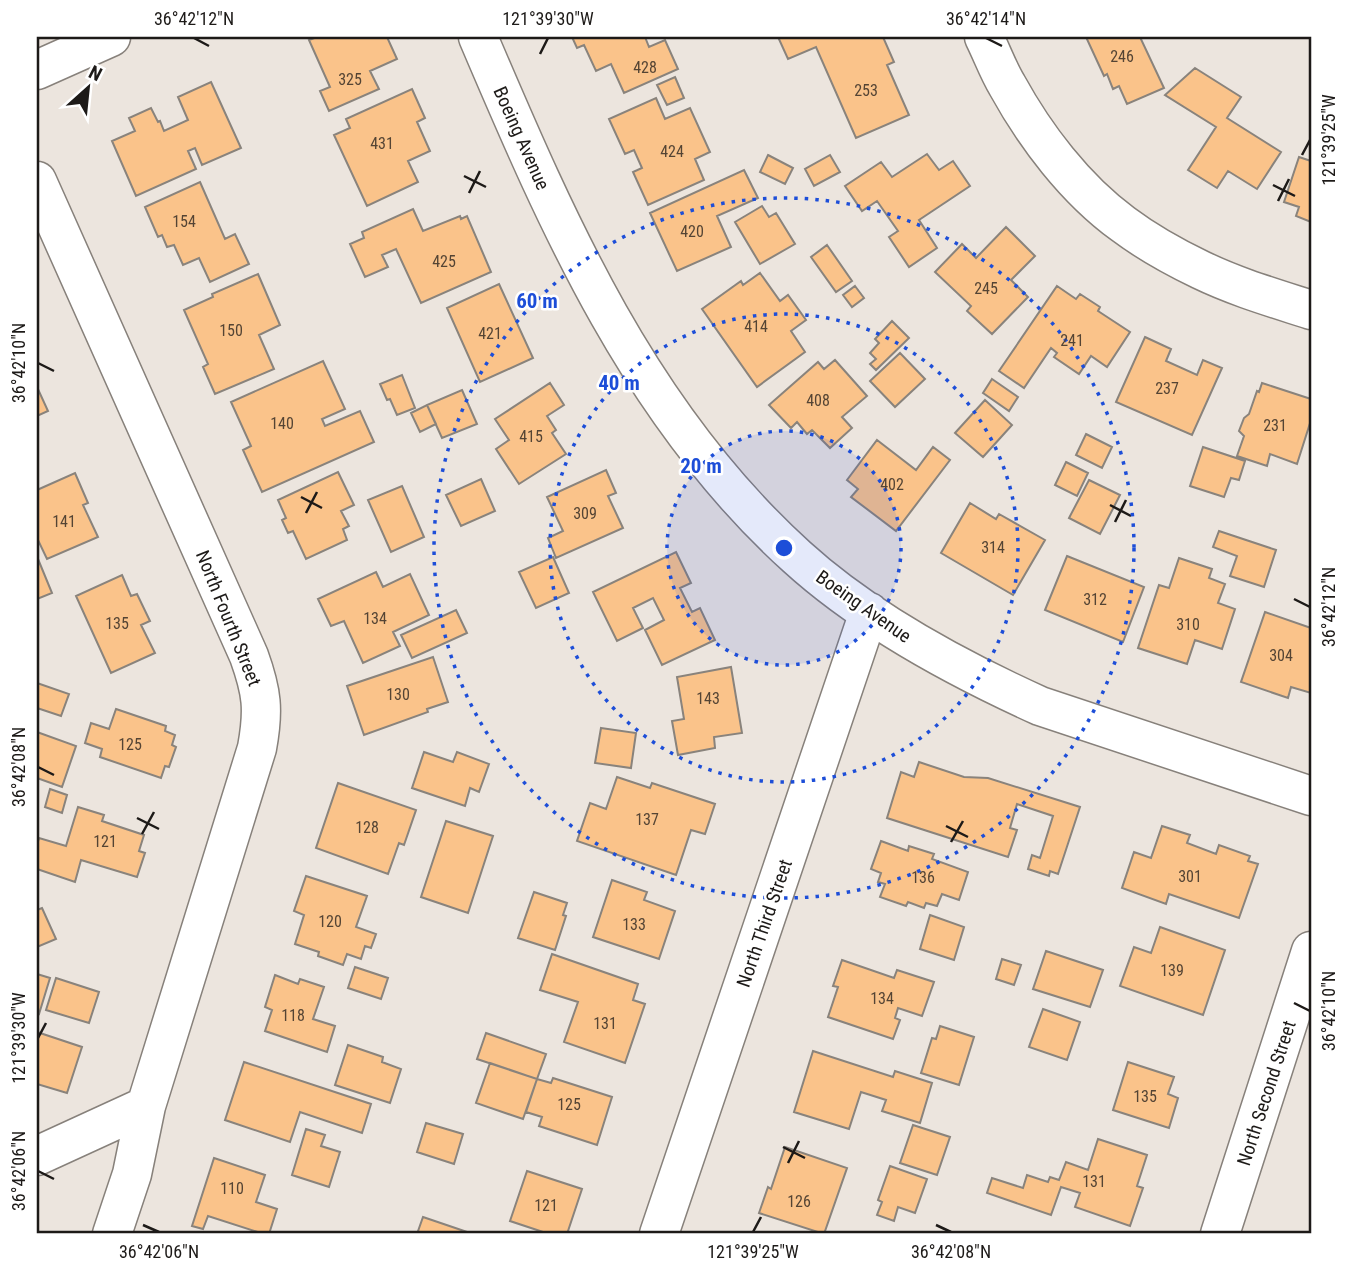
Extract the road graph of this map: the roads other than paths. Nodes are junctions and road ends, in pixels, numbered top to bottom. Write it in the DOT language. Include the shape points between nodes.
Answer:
graph roads {
  1 [pos="111,37"];
  2 [pos="478,37"];
  3 [pos="985,37"];
  4 [pos="37,70"];
  5 [pos="37,181"];
  6 [pos="1311,310"];
  7 [pos="869,612"];
  8 [pos="1311,796"];
  9 [pos="1311,951"];
  10 [pos="146,1106"];
  11 [pos="37,1156"];
  12 [pos="112,1234"];
  13 [pos="659,1234"];
  14 [pos="1220,1234"];
  1 -- 4 [label="street"];
  2 -- 7 [label="street, Boeing Avenue" via="561,224 638,365 697,448 762,524"];
  3 -- 6 [label="street" via="1030,124 1086,191 1121,223 1203,271"];
  5 -- 10 [label="street, North Fourth Street" via="249,656 262,704 257,748"];
  7 -- 8 [label="street, Boeing Avenue" via="962,670 1040,706"];
  7 -- 13 [label="street, North Third Street"];
  9 -- 14 [label="street, North Second Street"];
  10 -- 11 [label="street"];
  10 -- 12 [label="street, North Fourth Street" via="132,1174"];
}
